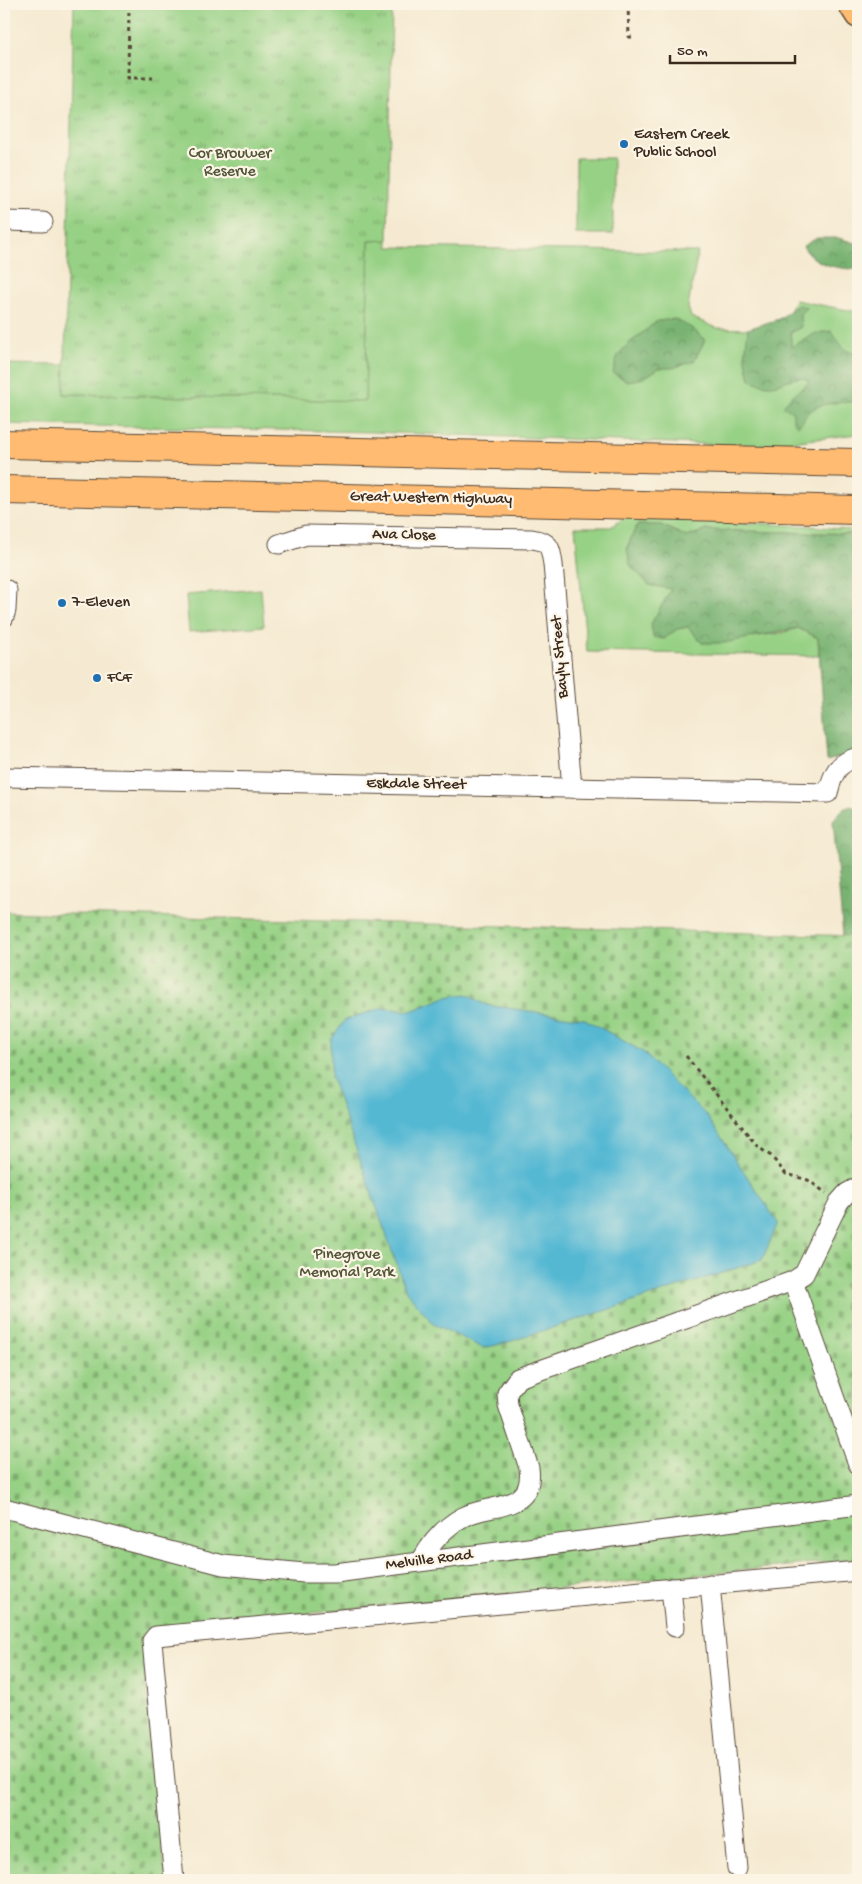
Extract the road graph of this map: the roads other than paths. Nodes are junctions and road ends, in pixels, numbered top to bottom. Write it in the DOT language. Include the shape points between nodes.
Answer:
graph roads {
  1 [pos="851,4"];
  2 [pos="858,15"];
  3 [pos="4,221"];
  4 [pos="43,222"];
  5 [pos="4,444"];
  6 [pos="858,463"];
  7 [pos="4,490"];
  8 [pos="858,510"];
  9 [pos="532,539"];
  10 [pos="279,544"];
  11 [pos="6,590"];
  12 [pos="4,617"];
  13 [pos="858,757"];
  14 [pos="4,776"];
  15 [pos="572,788"];
  16 [pos="858,1187"];
  17 [pos="793,1281"];
  18 [pos="858,1464"];
  19 [pos="858,1505"];
  20 [pos="4,1508"];
  21 [pos="420,1561"];
  22 [pos="858,1571"];
  23 [pos="710,1584"];
  24 [pos="671,1588"];
  25 [pos="675,1627"];
  26 [pos="737,1868"];
  27 [pos="174,1880"];
  1 -- 2 [label="main road"];
  3 -- 4 [label="street"];
  5 -- 6 [label="highway"];
  7 -- 8 [label="highway, Great Western Highway"];
  9 -- 10 [label="street, Ava Close" via="306,535"];
  9 -- 15 [label="street, Bayly Street" via="544,541 550,548"];
  11 -- 12 [label="street"];
  13 -- 15 [label="street, Eskdale Street" via="840,764 828,793"];
  14 -- 15 [label="street, Eskdale Street"];
  16 -- 17 [label="street" via="839,1202 804,1274"];
  17 -- 18 [label="street"];
  17 -- 21 [label="street" via="518,1378 508,1393 508,1405 529,1468 530,1478 525,1494 510,1504 465,1516 432,1542"];
  19 -- 21 [label="street, Melville Road"];
  20 -- 21 [label="street, Melville Road" via="223,1565 335,1573"];
  22 -- 23 [label="street"];
  23 -- 24 [label="street"];
  23 -- 26 [label="street"];
  24 -- 25 [label="street"];
  24 -- 27 [label="street" via="156,1636 152,1641"];
}
